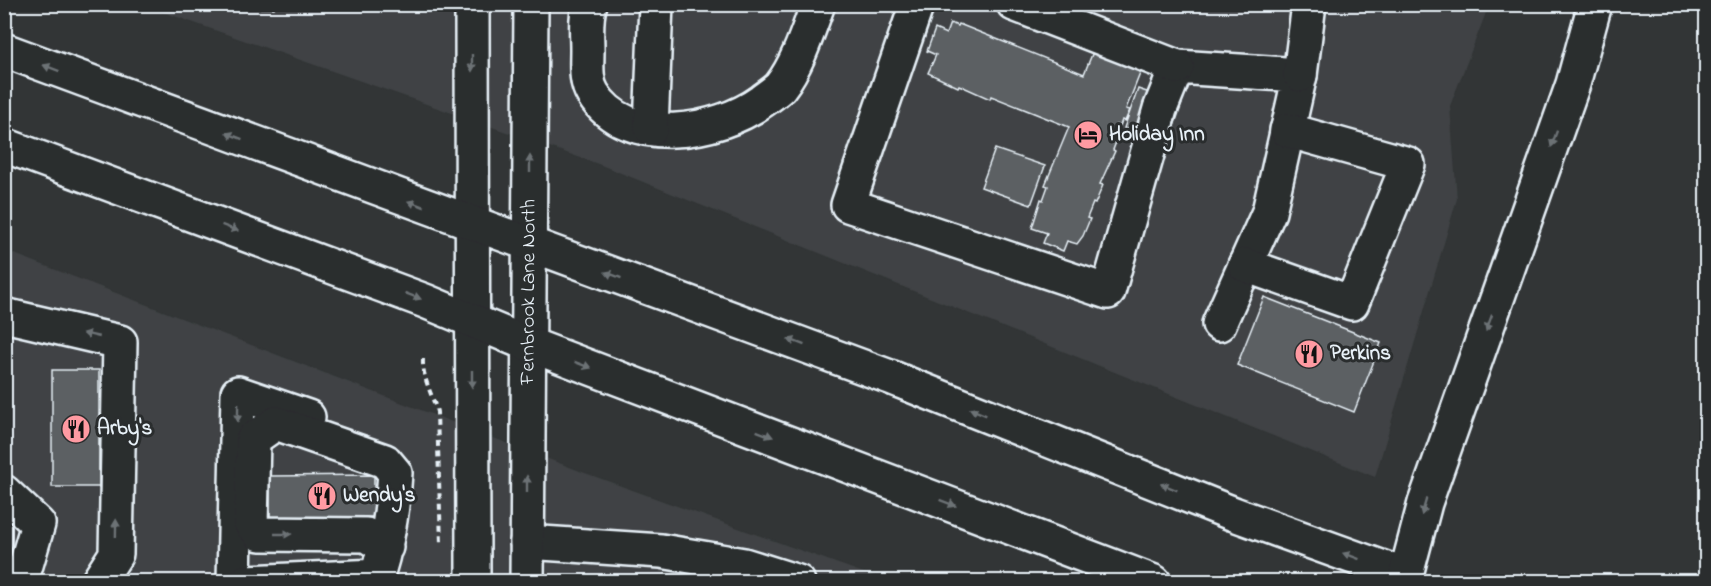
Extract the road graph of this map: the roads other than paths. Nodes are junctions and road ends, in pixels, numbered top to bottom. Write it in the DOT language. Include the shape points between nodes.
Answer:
graph roads {
  1 [pos="472,4"];
  2 [pos="531,4"];
  3 [pos="590,4"];
  4 [pos="656,4"];
  5 [pos="818,4"];
  6 [pos="917,4"];
  7 [pos="1014,4"];
  8 [pos="1309,4"];
  9 [pos="1595,4"];
  10 [pos="4,50"];
  11 [pos="1178,67"];
  12 [pos="1300,75"];
  13 [pos="651,128"];
  14 [pos="1287,130"];
  15 [pos="4,145"];
  16 [pos="472,223"];
  17 [pos="530,244"];
  18 [pos="1245,265"];
  19 [pos="4,315"];
  20 [pos="472,321"];
  21 [pos="1219,324"];
  22 [pos="528,344"];
  23 [pos="4,492"];
  24 [pos="527,542"];
  25 [pos="386,547"];
  26 [pos="1408,580"];
  27 [pos="21,582"];
  28 [pos="98,582"];
  29 [pos="234,582"];
  30 [pos="245,582"];
  31 [pos="473,582"];
  32 [pos="527,582"];
  33 [pos="798,582"];
  34 [pos="1154,582"];
  1 -- 16 [label="main road, one-way"];
  17 -- 2 [label="main road, Fernbrook Lane North, one-way"];
  3 -- 13 [label="main road" via="587,76 593,94 610,114 630,124"];
  4 -- 13 [label="main road"];
  5 -- 13 [label="main road" via="800,51 779,88 738,117 708,127"];
  6 -- 11 [label="main road" via="848,205 1108,292 1160,109"];
  7 -- 11 [label="main road"];
  8 -- 12 [label="main road"];
  9 -- 26 [label="main road, one-way" via="1574,84 1425,503"];
  16 -- 10 [label="main road, one-way"];
  11 -- 12 [label="main road"];
  12 -- 14 [label="main road"];
  14 -- 18 [label="main road" via="1269,212"];
  14 -- 18 [label="main road" via="1408,164 1352,303"];
  15 -- 20 [label="main road, one-way"];
  16 -- 17 [label="main road"];
  16 -- 20 [label="main road"];
  17 -- 22 [label="main road, Fernbrook Lane North"];
  26 -- 17 [label="main road, one-way" via="890,377"];
  18 -- 21 [label="main road"];
  28 -- 19 [label="main road, one-way" via="116,554 120,342"];
  20 -- 22 [label="main road"];
  20 -- 31 [label="main road, one-way"];
  24 -- 22 [label="main road, Fernbrook Lane North, one-way"];
  22 -- 34 [label="main road, one-way"];
  23 -- 27 [label="main road" via="38,524"];
  24 -- 32 [label="main road, Fernbrook Lane North"];
  24 -- 33 [label="main road" via="661,551 744,565"];
  25 -- 25 [label="main road, one-way" via="395,473 385,461 276,423 253,439 251,524 260,534 366,535"];
  25 -- 29 [label="main road, one-way" via="406,522 406,451 238,393"];
  25 -- 30 [label="main road" via="376,576"];
}
